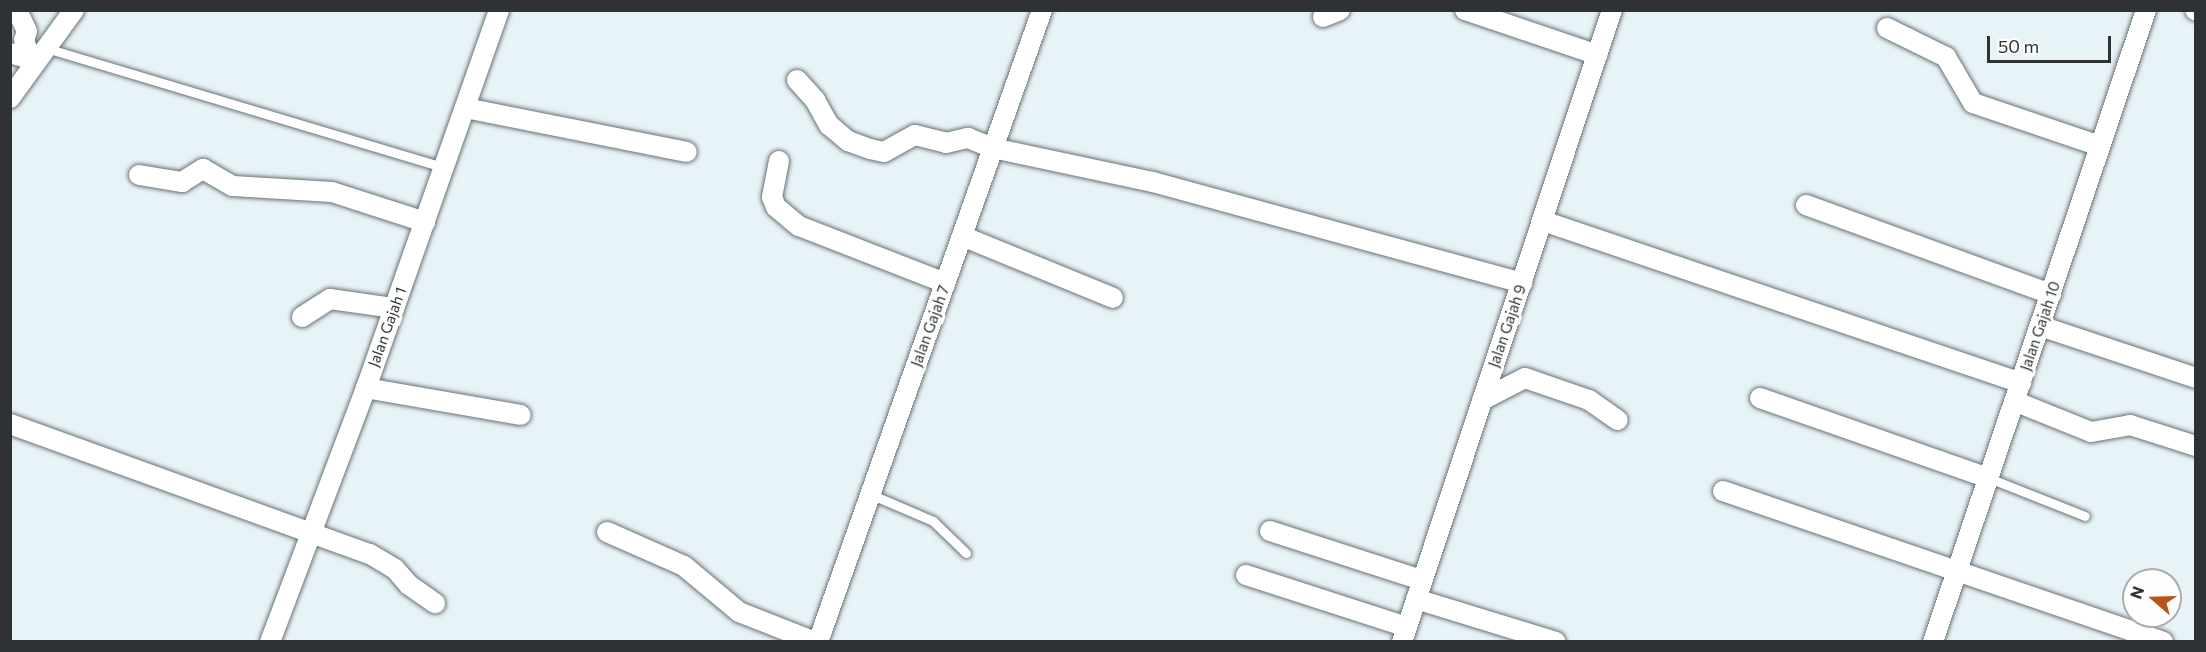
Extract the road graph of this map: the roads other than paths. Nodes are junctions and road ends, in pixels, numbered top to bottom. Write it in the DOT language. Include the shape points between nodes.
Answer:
graph roads {
  1 [pos="17,10"];
  2 [pos="74,10"];
  3 [pos="499,10"];
  4 [pos="1042,10"];
  5 [pos="1465,10"];
  6 [pos="1612,10"];
  7 [pos="2146,10"];
  8 [pos="1887,28"];
  9 [pos="10,53"];
  10 [pos="1598,54"];
  11 [pos="38,56"];
  12 [pos="796,80"];
  13 [pos="10,98"];
  14 [pos="465,108"];
  15 [pos="2100,146"];
  16 [pos="993,148"];
  17 [pos="687,152"];
  18 [pos="779,161"];
  19 [pos="445,168"];
  20 [pos="139,175"];
  21 [pos="1806,205"];
  22 [pos="1542,221"];
  23 [pos="425,222"];
  24 [pos="962,237"];
  25 [pos="945,283"];
  26 [pos="1522,283"];
  27 [pos="2051,294"];
  28 [pos="1113,298"];
  29 [pos="394,308"];
  30 [pos="302,317"];
  31 [pos="2040,326"];
  32 [pos="2196,378"];
  33 [pos="366,388"];
  34 [pos="2017,392"];
  35 [pos="1760,398"];
  36 [pos="1482,400"];
  37 [pos="521,415"];
  38 [pos="1618,420"];
  39 [pos="10,423"];
  40 [pos="2196,446"];
  41 [pos="1989,478"];
  42 [pos="1723,491"];
  43 [pos="870,494"];
  44 [pos="2085,516"];
  45 [pos="1270,531"];
  46 [pos="309,532"];
  47 [pos="607,532"];
  48 [pos="966,553"];
  49 [pos="1956,574"];
  50 [pos="1246,575"];
  51 [pos="1419,590"];
  52 [pos="435,603"];
  53 [pos="1404,634"];
  54 [pos="270,642"];
  55 [pos="817,642"];
  56 [pos="1556,642"];
  57 [pos="1934,642"];
  58 [pos="2163,642"];
  1 -- 11 [label="street" via="27,31 24,40"];
  2 -- 11 [label="street"];
  3 -- 14 [label="street, Jalan Gajah 1"];
  4 -- 16 [label="street, Jalan Gajah 7"];
  5 -- 10 [label="street"];
  6 -- 10 [label="street, Jalan Gajah 9"];
  7 -- 15 [label="street, Jalan Gajah 10"];
  8 -- 15 [label="street" via="1946,57 1973,104"];
  9 -- 11 [label="street"];
  10 -- 22 [label="street, Jalan Gajah 9"];
  11 -- 13 [label="street"];
  11 -- 19 [label="lane"];
  12 -- 16 [label="street" via="815,100 829,125 848,141 870,150 884,152 915,135 946,143 964,137"];
  14 -- 17 [label="street"];
  14 -- 19 [label="street, Jalan Gajah 1"];
  15 -- 27 [label="street, Jalan Gajah 10"];
  16 -- 24 [label="street, Jalan Gajah 7"];
  16 -- 26 [label="street" via="1153,182"];
  18 -- 25 [label="street" via="772,197 776,207 799,226"];
  19 -- 23 [label="street, Jalan Gajah 1"];
  20 -- 23 [label="street" via="182,182 203,169 233,186 332,192"];
  21 -- 27 [label="street"];
  22 -- 26 [label="street, Jalan Gajah 9"];
  22 -- 34 [label="street"];
  23 -- 29 [label="street, Jalan Gajah 1"];
  24 -- 25 [label="street, Jalan Gajah 7"];
  24 -- 28 [label="street"];
  25 -- 43 [label="street, Jalan Gajah 7"];
  26 -- 36 [label="street, Jalan Gajah 9"];
  27 -- 31 [label="street, Jalan Gajah 10"];
  29 -- 30 [label="street" via="330,299"];
  29 -- 33 [label="street, Jalan Gajah 1"];
  31 -- 32 [label="street"];
  31 -- 34 [label="street, Jalan Gajah 10"];
  33 -- 37 [label="street"];
  33 -- 46 [label="street, Jalan Gajah 1"];
  34 -- 40 [label="street" via="2091,432 2130,425"];
  34 -- 41 [label="street, Jalan Gajah 10"];
  35 -- 41 [label="street"];
  36 -- 38 [label="street" via="1525,378 1589,400"];
  36 -- 51 [label="street, Jalan Gajah 9"];
  39 -- 46 [label="street"];
  41 -- 44 [label="lane"];
  41 -- 49 [label="street, Jalan Gajah 10"];
  42 -- 49 [label="street"];
  43 -- 48 [label="lane" via="933,521"];
  43 -- 55 [label="street, Jalan Gajah 7"];
  45 -- 51 [label="street"];
  46 -- 52 [label="street" via="383,560"];
  46 -- 54 [label="street, Jalan Gajah 1"];
  47 -- 55 [label="street" via="684,566 739,612"];
  49 -- 57 [label="street, Jalan Gajah 10"];
  49 -- 58 [label="street"];
  50 -- 53 [label="street"];
  51 -- 53 [label="street, Jalan Gajah 9"];
  51 -- 56 [label="street"];
}
